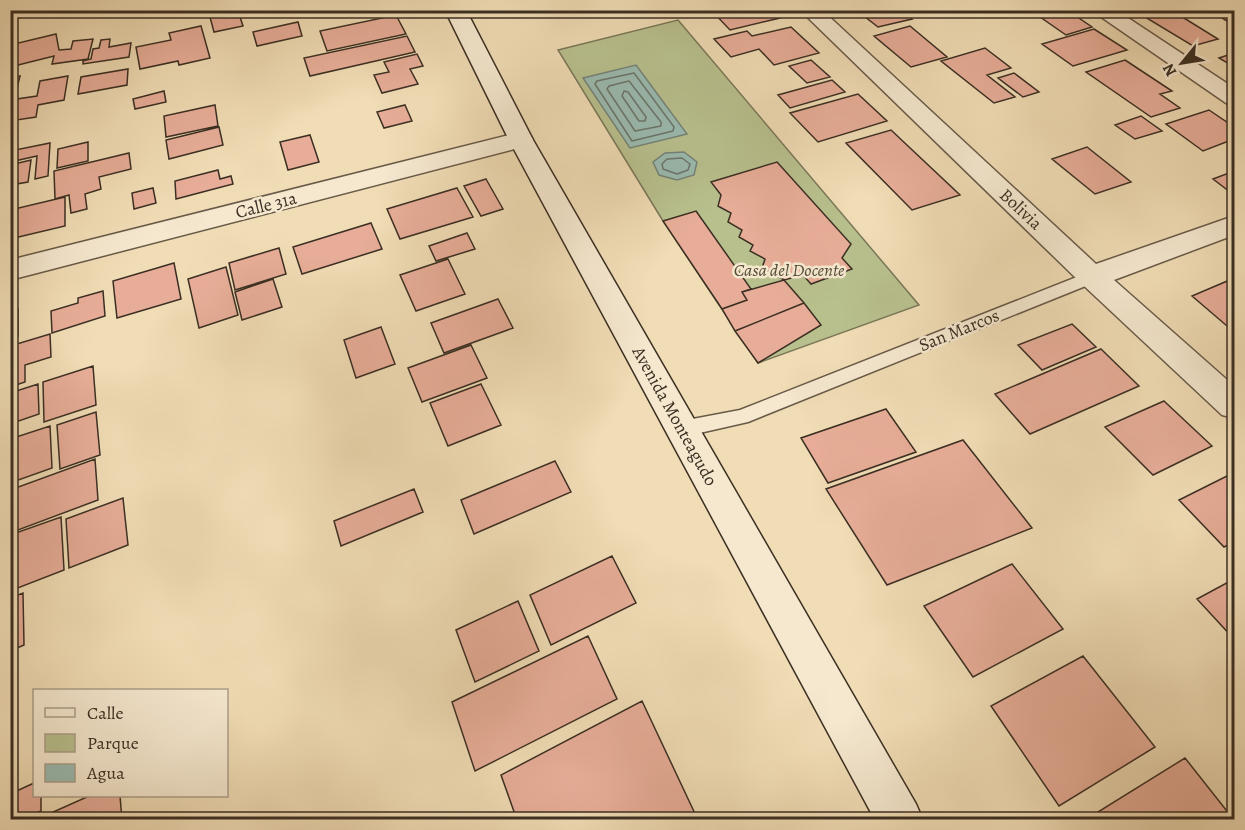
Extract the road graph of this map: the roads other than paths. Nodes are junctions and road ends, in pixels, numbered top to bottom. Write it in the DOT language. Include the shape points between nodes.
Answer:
graph roads {
  1 [pos="26,10"];
  2 [pos="455,10"];
  3 [pos="810,10"];
  4 [pos="1101,10"];
  5 [pos="10,13"];
  6 [pos="1234,98"];
  7 [pos="521,140"];
  8 [pos="1234,225"];
  9 [pos="10,270"];
  10 [pos="1092,277"];
  11 [pos="1234,405"];
  12 [pos="682,429"];
  13 [pos="900,819"];
  1 -- 5 [label="street"];
  2 -- 7 [label="street, Avenida Monteagudo"];
  3 -- 10 [label="street, Bolivia"];
  4 -- 6 [label="street"];
  7 -- 9 [label="street, Calle 31a"];
  7 -- 12 [label="street, Avenida Monteagudo"];
  8 -- 10 [label="street, San Marcos"];
  10 -- 11 [label="street, Bolivia"];
  10 -- 12 [label="lane, San Marcos" via="742,417"];
  12 -- 13 [label="street, Avenida Monteagudo"];
}
